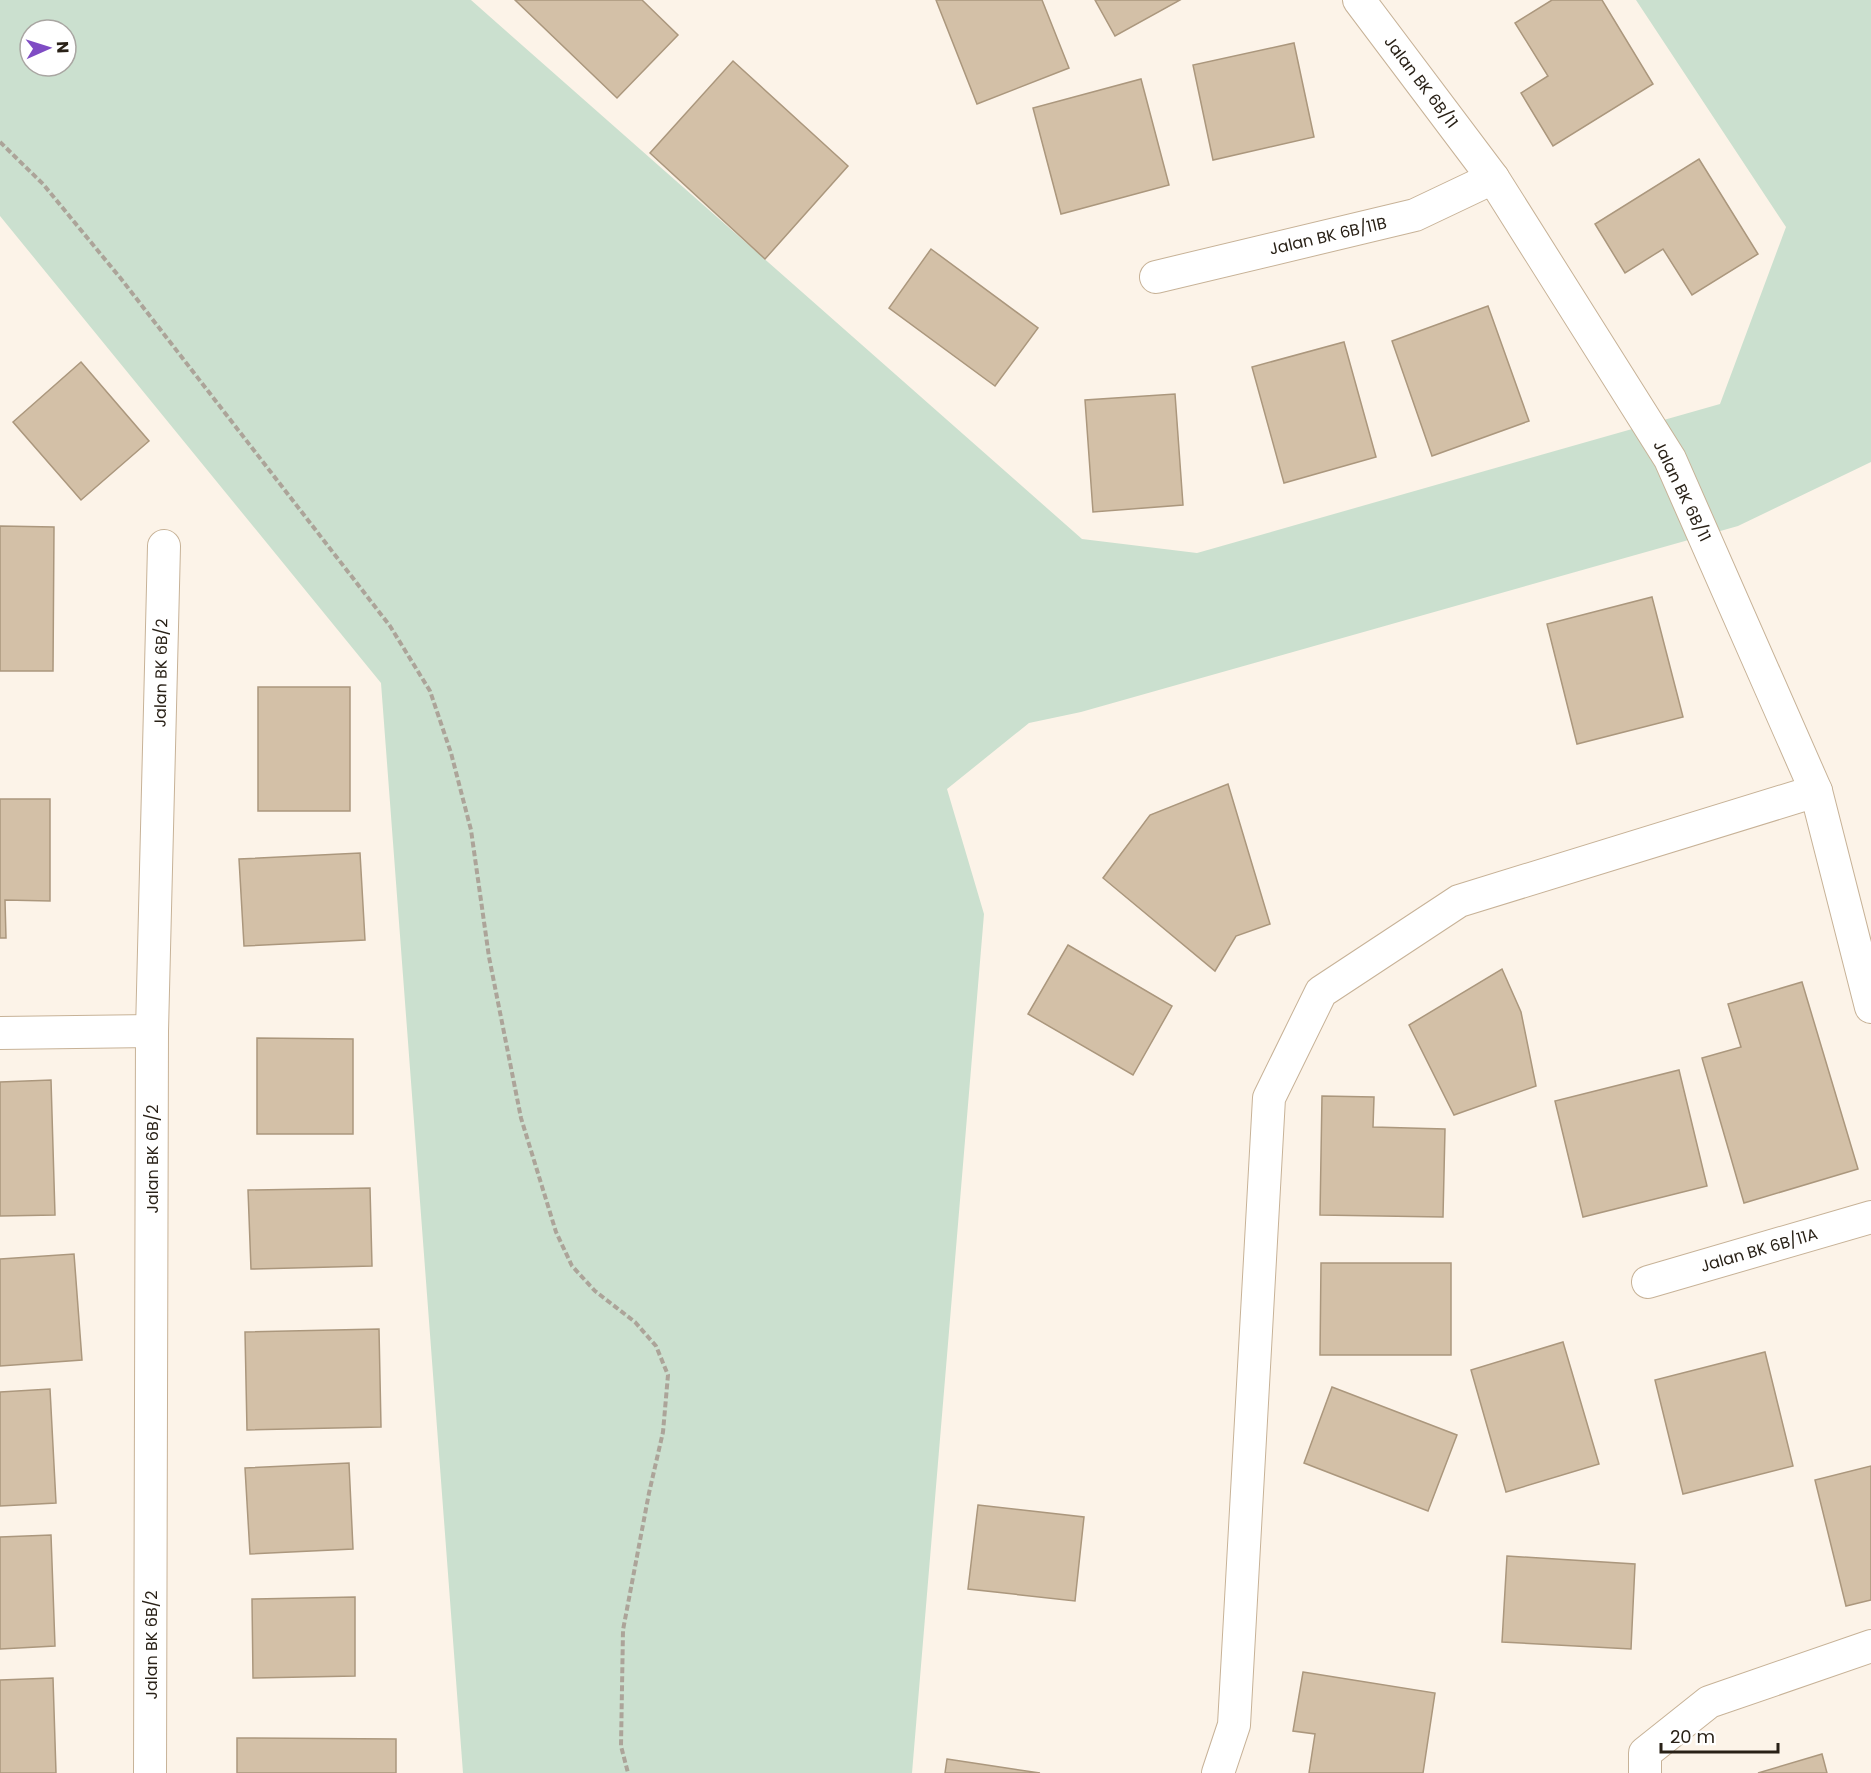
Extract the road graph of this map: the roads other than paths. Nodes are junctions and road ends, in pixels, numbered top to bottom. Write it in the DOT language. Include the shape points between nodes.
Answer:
graph roads {
  1 [pos="1359,0"];
  2 [pos="1493,178"];
  3 [pos="1156,277"];
  4 [pos="164,546"];
  5 [pos="1816,790"];
  6 [pos="1871,1007"];
  7 [pos="152,1031"];
  8 [pos="0,1033"];
  9 [pos="1871,1217"];
  10 [pos="1648,1282"];
  11 [pos="1871,1646"];
  12 [pos="150,1773"];
  13 [pos="1218,1773"];
  14 [pos="1645,1773"];
  1 -- 2 [label="street, Jalan BK 6B/11"];
  2 -- 3 [label="street, Jalan BK 6B/11B" via="1415,215"];
  2 -- 5 [label="street, Jalan BK 6B/11" via="1670,459"];
  4 -- 7 [label="street, Jalan BK 6B/2"];
  5 -- 6 [label="street, Jalan BK 6B/11"];
  5 -- 13 [label="street" via="1459,901 1321,992 1269,1098 1234,1725"];
  7 -- 8 [label="street"];
  7 -- 12 [label="street, Jalan BK 6B/2"];
  9 -- 10 [label="street, Jalan BK 6B/11A"];
  11 -- 14 [label="street" via="1709,1702 1645,1753"];
}
